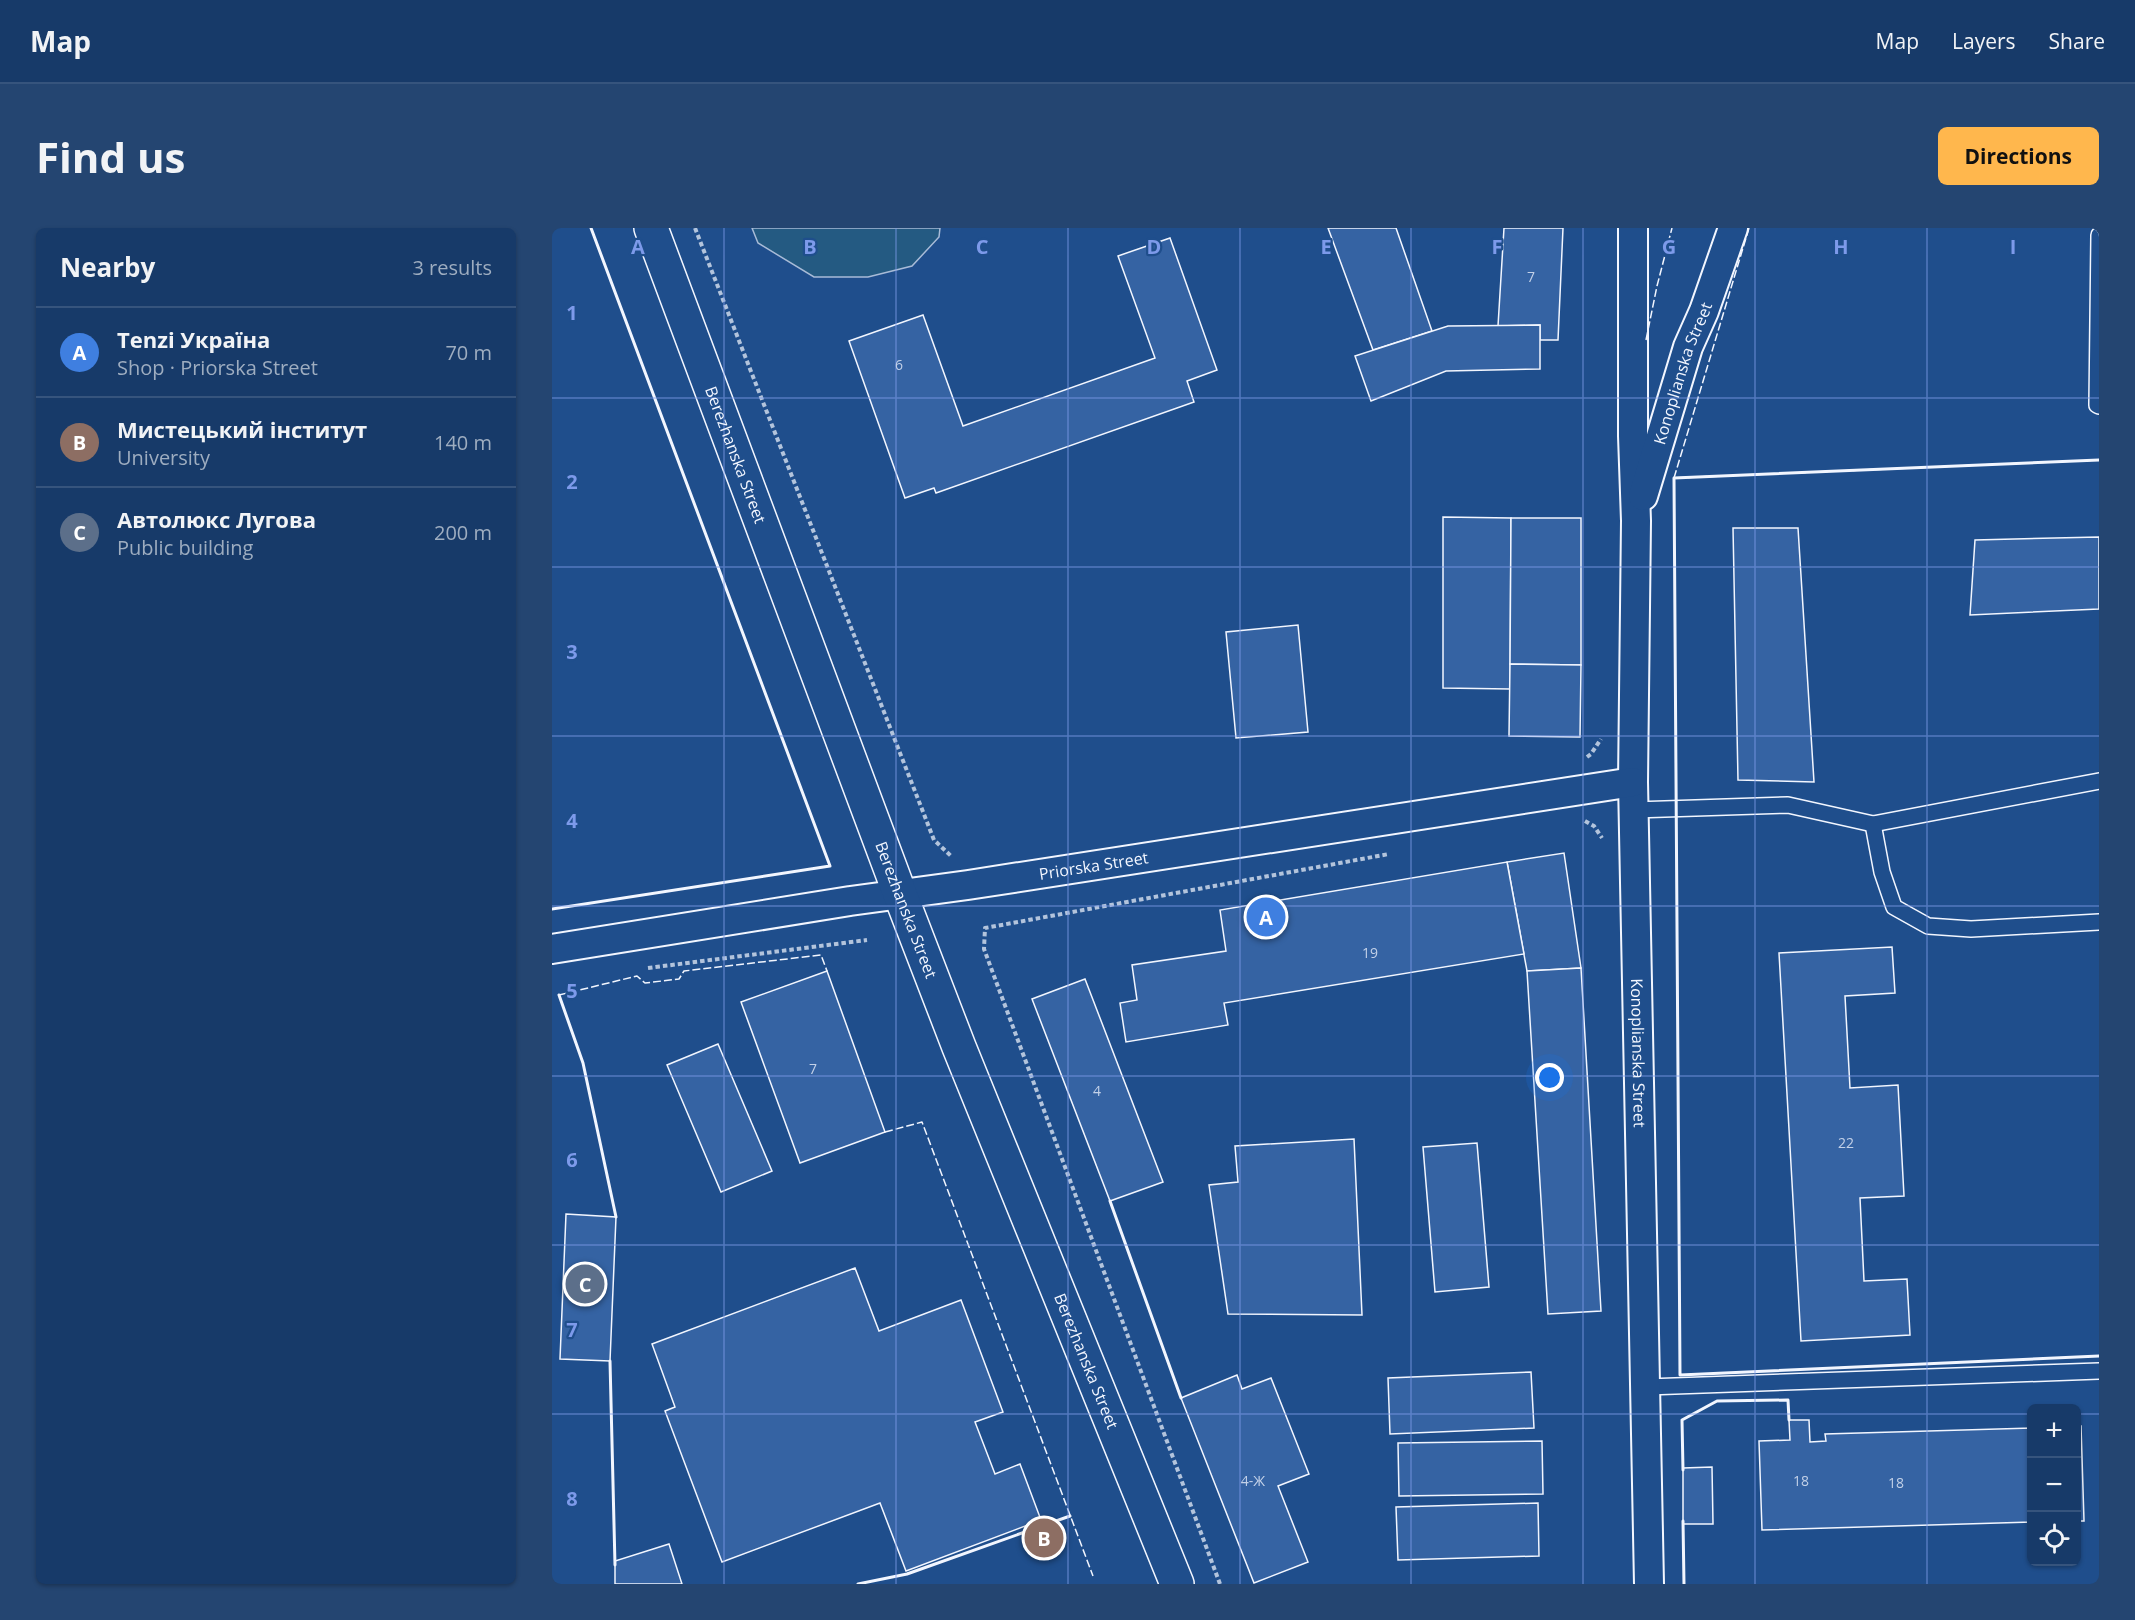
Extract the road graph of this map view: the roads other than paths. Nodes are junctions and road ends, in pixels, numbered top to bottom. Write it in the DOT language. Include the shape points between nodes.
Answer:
graph roads {
  1 [pos="651,228"];
  2 [pos="1633,228"];
  3 [pos="1733,228"];
  4 [pos="2099,235"];
  5 [pos="2099,406"];
  6 [pos="1636,521"];
  7 [pos="2099,782"];
  8 [pos="1634,796"];
  9 [pos="1873,824"];
  10 [pos="900,894"];
  11 [pos="2099,922"];
  12 [pos="552,949"];
  13 [pos="2099,1371"];
  14 [pos="1647,1387"];
  15 [pos="1177,1584"];
  16 [pos="1649,1584"];
  1 -- 10 [label="street, Berezhanska Street"];
  2 -- 6 [label="street, Konoplianska Street"];
  3 -- 6 [label="street, Konoplianska Street" via="1688,347"];
  4 -- 5 [label="lane"];
  6 -- 8 [label="street, Konoplianska Street"];
  7 -- 9 [label="lane"];
  8 -- 9 [label="lane" via="1788,805"];
  8 -- 10 [label="street, Priorska Street"];
  8 -- 14 [label="street, Konoplianska Street"];
  9 -- 11 [label="lane" via="1882,872 1894,907 1928,926 1971,929"];
  10 -- 12 [label="street, Priorska Street"];
  10 -- 15 [label="street, Berezhanska Street"];
  13 -- 14 [label="lane"];
  14 -- 16 [label="street, Konoplianska Street"];
}
